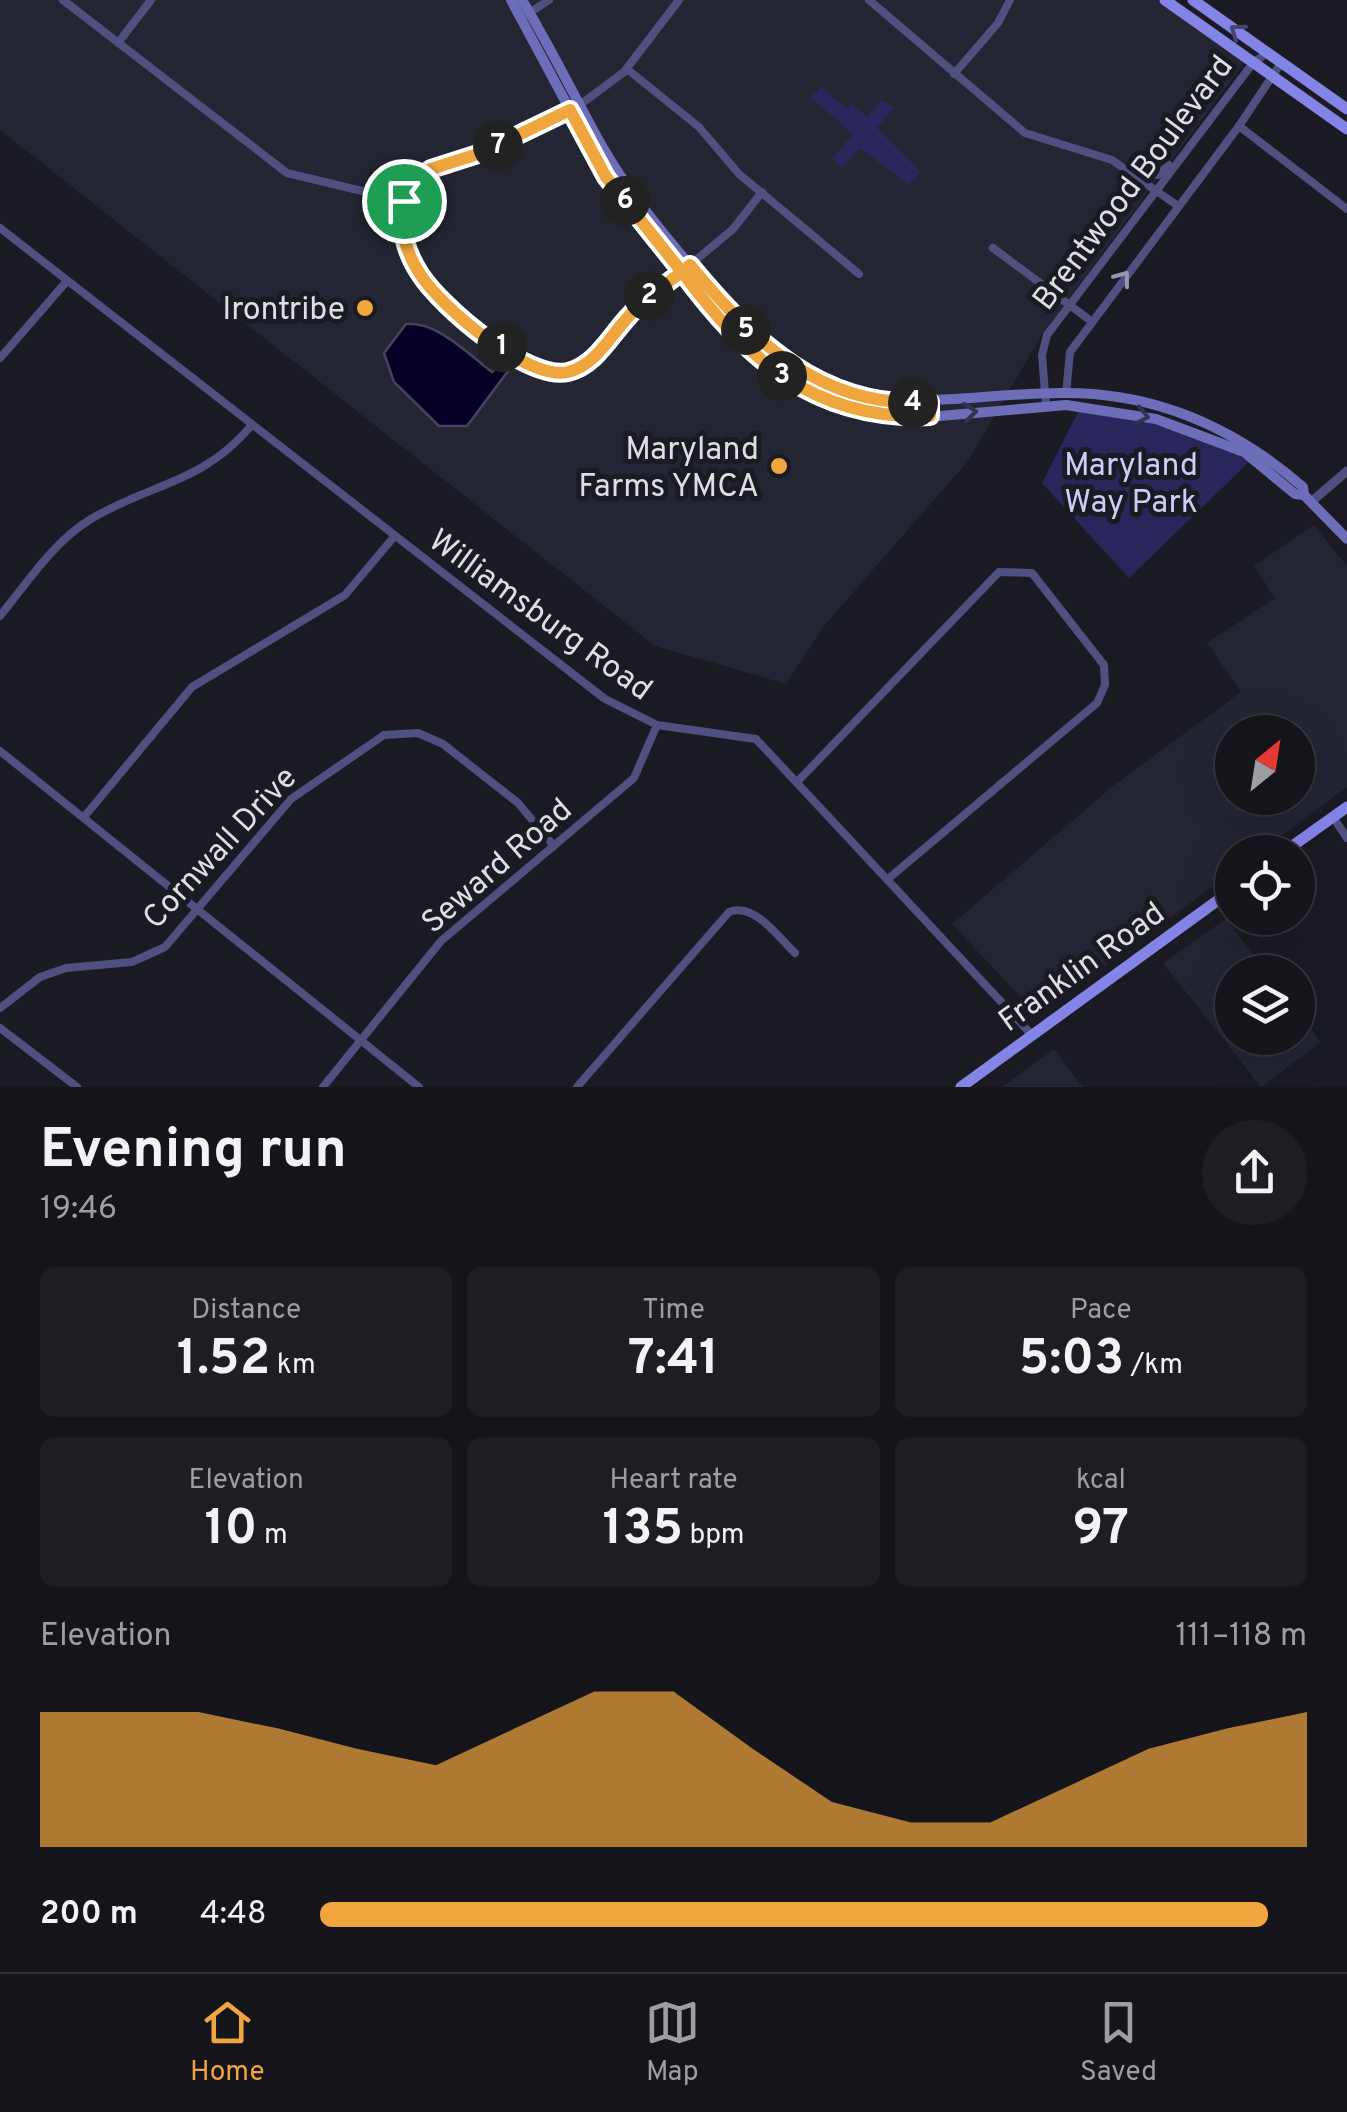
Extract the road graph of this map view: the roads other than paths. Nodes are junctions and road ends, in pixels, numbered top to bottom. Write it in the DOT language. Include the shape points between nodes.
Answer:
graph roads {
  1 [pos="63,0"];
  2 [pos="151,0"];
  3 [pos="548,0"];
  4 [pos="680,0"];
  5 [pos="869,0"];
  6 [pos="1010,0"];
  7 [pos="1165,0"];
  8 [pos="1193,0"];
  9 [pos="522,6"];
  10 [pos="118,43"];
  11 [pos="1267,53"];
  12 [pos="1254,63"];
  13 [pos="1281,63"];
  14 [pos="627,70"];
  15 [pos="954,74"];
  16 [pos="1274,78"];
  17 [pos="582,104"];
  18 [pos="1347,109"];
  19 [pos="570,110"];
  20 [pos="1239,126"];
  21 [pos="1347,129"];
  22 [pos="1180,156"];
  23 [pos="1129,170"];
  24 [pos="1156,189"];
  25 [pos="762,192"];
  26 [pos="404,201"];
  27 [pos="1178,206"];
  28 [pos="1347,208"];
  29 [pos="0,228"];
  30 [pos="993,248"];
  31 [pos="686,268"];
  32 [pos="859,274"];
  33 [pos="68,281"];
  34 [pos="1068,306"];
  35 [pos="1091,321"];
  36 [pos="758,342"];
  37 [pos="748,353"];
  38 [pos="0,358"];
  39 [pos="1066,392"];
  40 [pos="873,397"];
  41 [pos="1045,399"];
  42 [pos="930,402"];
  43 [pos="1066,405"];
  44 [pos="870,412"];
  45 [pos="930,416"];
  46 [pos="1210,422"];
  47 [pos="252,426"];
  48 [pos="1205,436"];
  49 [pos="1347,471"];
  50 [pos="1308,499"];
  51 [pos="393,538"];
  52 [pos="1347,539"];
  53 [pos="0,616"];
  54 [pos="657,726"];
  55 [pos="0,751"];
  56 [pos="798,781"];
  57 [pos="1347,807"];
  58 [pos="84,818"];
  59 [pos="1333,818"];
  60 [pos="1308,835"];
  61 [pos="1347,838"];
  62 [pos="554,846"];
  63 [pos="888,878"];
  64 [pos="1215,902"];
  65 [pos="200,910"];
  66 [pos="795,953"];
  67 [pos="0,1008"];
  68 [pos="0,1028"];
  69 [pos="1032,1035"];
  70 [pos="360,1041"];
  71 [pos="77,1087"];
  72 [pos="323,1087"];
  73 [pos="419,1087"];
  74 [pos="577,1087"];
  75 [pos="961,1087"];
  1 -- 10 [label="street"];
  2 -- 10 [label="street"];
  3 -- 9 [label="street"];
  4 -- 14 [label="street"];
  5 -- 15 [label="street"];
  6 -- 15 [label="street"];
  7 -- 12 [label="main road"];
  11 -- 8 [label="main road, one-way"];
  9 -- 17 [label="main road"];
  9 -- 19 [label="main road"];
  10 -- 26 [label="street" via="287,173"];
  11 -- 12 [label="street, Brentwood Boulevard"];
  11 -- 13 [label="main road"];
  12 -- 16 [label="main road"];
  12 -- 22 [label="street, Brentwood Boulevard"];
  13 -- 16 [label="street, Brentwood Boulevard"];
  13 -- 18 [label="main road"];
  14 -- 17 [label="street"];
  14 -- 25 [label="street" via="699,127"];
  15 -- 23 [label="street" via="1030,136"];
  16 -- 20 [label="street, Brentwood Boulevard"];
  16 -- 21 [label="main road"];
  17 -- 19 [label="main road"];
  17 -- 31 [label="main road" via="620,175"];
  19 -- 26 [label="street" via="431,169 414,181"];
  19 -- 31 [label="main road" via="606,177"];
  20 -- 27 [label="street, Brentwood Boulevard"];
  20 -- 28 [label="street"];
  22 -- 23 [label="street" via="1158,175"];
  22 -- 24 [label="street, Brentwood Boulevard"];
  23 -- 24 [label="street"];
  24 -- 27 [label="street"];
  24 -- 34 [label="street, Brentwood Boulevard"];
  25 -- 31 [label="street" via="733,229"];
  25 -- 32 [label="street"];
  26 -- 31 [label="street" via="406,242 430,288 543,372 589,362 631,314"];
  35 -- 27 [label="street, Brentwood Boulevard, one-way"];
  29 -- 33 [label="street, Williamsburg Road"];
  30 -- 34 [label="street"];
  31 -- 36 [label="main road"];
  31 -- 37 [label="main road"];
  33 -- 38 [label="street"];
  33 -- 47 [label="street, Williamsburg Road"];
  34 -- 35 [label="street"];
  34 -- 41 [label="street, Brentwood Boulevard" via="1042,355"];
  35 -- 39 [label="street, Brentwood Boulevard" via="1070,352"];
  36 -- 37 [label="main road"];
  36 -- 40 [label="main road" via="815,378"];
  37 -- 44 [label="main road" via="819,395"];
  39 -- 41 [label="main road"];
  39 -- 43 [label="street, Brentwood Boulevard"];
  39 -- 46 [label="main road" via="1111,395"];
  40 -- 42 [label="main road"];
  40 -- 44 [label="main road"];
  41 -- 42 [label="main road"];
  41 -- 43 [label="main road"];
  45 -- 41 [label="main road, one-way"];
  42 -- 45 [label="main road"];
  43 -- 48 [label="main road, one-way" via="1156,419"];
  44 -- 45 [label="main road"];
  46 -- 48 [label="main road"];
  46 -- 50 [label="main road" via="1267,455"];
  47 -- 51 [label="street, Williamsburg Road"];
  47 -- 53 [label="street" via="208,467 74,530"];
  48 -- 50 [label="main road" via="1244,452"];
  49 -- 50 [label="street"];
  50 -- 52 [label="main road"];
  51 -- 54 [label="street, Williamsburg Road" via="605,699"];
  51 -- 58 [label="street" via="345,595 192,686"];
  54 -- 56 [label="street, Williamsburg Road" via="756,739"];
  54 -- 62 [label="street, Seward Road" via="634,778"];
  55 -- 58 [label="street"];
  56 -- 63 [label="street, Williamsburg Road"];
  56 -- 63 [label="street" via="999,572 1032,574 1104,666 1105,684 1096,702"];
  57 -- 59 [label="main road"];
  58 -- 65 [label="street"];
  59 -- 60 [label="main road"];
  59 -- 61 [label="street"];
  62 -- 65 [label="street, Cornwall Drive" via="508,793 443,744 418,733 391,734 369,742 290,799"];
  62 -- 70 [label="street, Seward Road" via="441,941"];
  63 -- 69 [label="street, Williamsburg Road"];
  64 -- 69 [label="main road, Franklin Road"];
  65 -- 67 [label="street, Cornwall Drive" via="152,954 40,977"];
  65 -- 70 [label="street"];
  66 -- 74 [label="street" via="751,912 729,912"];
  68 -- 71 [label="street"];
  69 -- 75 [label="main road, Franklin Road"];
  70 -- 72 [label="street, Seward Road"];
  70 -- 73 [label="street"];
}
